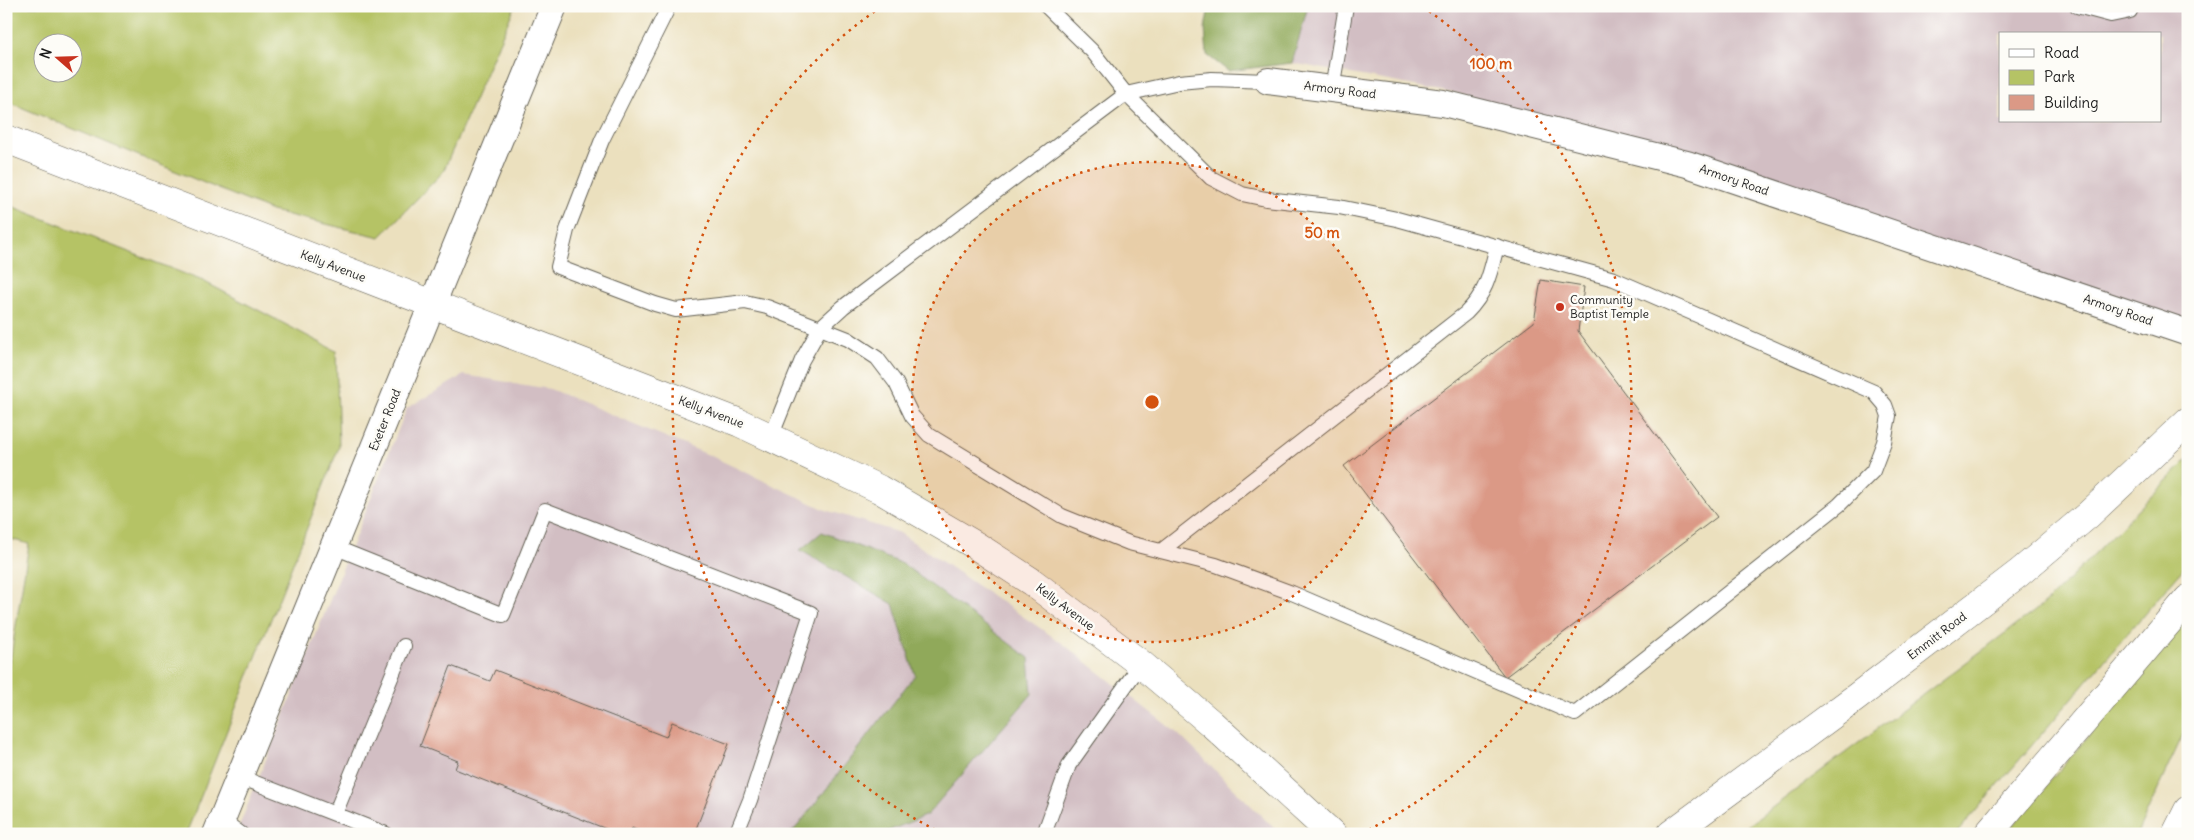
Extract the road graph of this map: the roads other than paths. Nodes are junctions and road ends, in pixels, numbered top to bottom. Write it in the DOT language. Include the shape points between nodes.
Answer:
graph roads {
  1 [pos="554,6"];
  2 [pos="669,6"];
  3 [pos="1046,6"];
  4 [pos="1346,6"];
  5 [pos="2078,6"];
  6 [pos="2132,6"];
  7 [pos="1268,81"];
  8 [pos="1332,89"];
  9 [pos="1126,94"];
  10 [pos="6,139"];
  11 [pos="1497,246"];
  12 [pos="432,304"];
  13 [pos="820,328"];
  14 [pos="2188,333"];
  15 [pos="2188,421"];
  16 [pos="771,437"];
  17 [pos="334,547"];
  18 [pos="1161,550"];
  19 [pos="2188,599"];
  20 [pos="404,646"];
  21 [pos="1142,664"];
  22 [pos="240,777"];
  23 [pos="2188,810"];
  24 [pos="335,814"];
  25 [pos="227,829"];
  26 [pos="386,834"];
  27 [pos="736,834"];
  28 [pos="1044,834"];
  29 [pos="1332,834"];
  30 [pos="1672,834"];
  31 [pos="1988,834"];
  32 [pos="2176,834"];
  1 -- 12 [label="street, Exeter Road"];
  2 -- 13 [label="lane" via="602,140 567,230 558,267 676,310 745,302"];
  3 -- 9 [label="lane" via="1092,51"];
  4 -- 8 [label="lane"];
  5 -- 6 [label="lane" via="2111,15 2130,11"];
  7 -- 8 [label="street, Armory Road"];
  7 -- 9 [label="lane" via="1212,79 1179,82"];
  8 -- 14 [label="street, Armory Road" via="1443,103 1686,164"];
  9 -- 11 [label="lane" via="1211,178 1242,194 1378,215"];
  9 -- 13 [label="lane" via="842,307"];
  10 -- 12 [label="main road, Kelly Avenue"];
  11 -- 18 [label="lane" via="1487,284 1479,300 1466,313"];
  11 -- 18 [label="lane" via="1614,279 1874,392 1889,416 1873,471 1839,505 1575,714 1292,593 1216,565"];
  12 -- 16 [label="main road, Kelly Avenue"];
  12 -- 17 [label="street, Exeter Road"];
  13 -- 16 [label="lane" via="802,360"];
  13 -- 18 [label="lane" via="848,339 877,358 896,383 912,416 929,435 1062,516 1129,543"];
  15 -- 30 [label="main road, Emmitt Road" via="2088,515 2019,573"];
  16 -- 21 [label="main road, Kelly Avenue" via="879,489 975,545 1032,582"];
  17 -- 22 [label="street, Exeter Road"];
  17 -- 27 [label="lane" via="502,615 545,510 811,613"];
  19 -- 31 [label="main road"];
  20 -- 24 [label="lane"];
  21 -- 28 [label="lane" via="1069,765"];
  21 -- 29 [label="main road, Kelly Avenue"];
  22 -- 24 [label="lane"];
  22 -- 25 [label="street, Exeter Road"];
  23 -- 32 [label="main road"];
  24 -- 26 [label="lane"];
}
